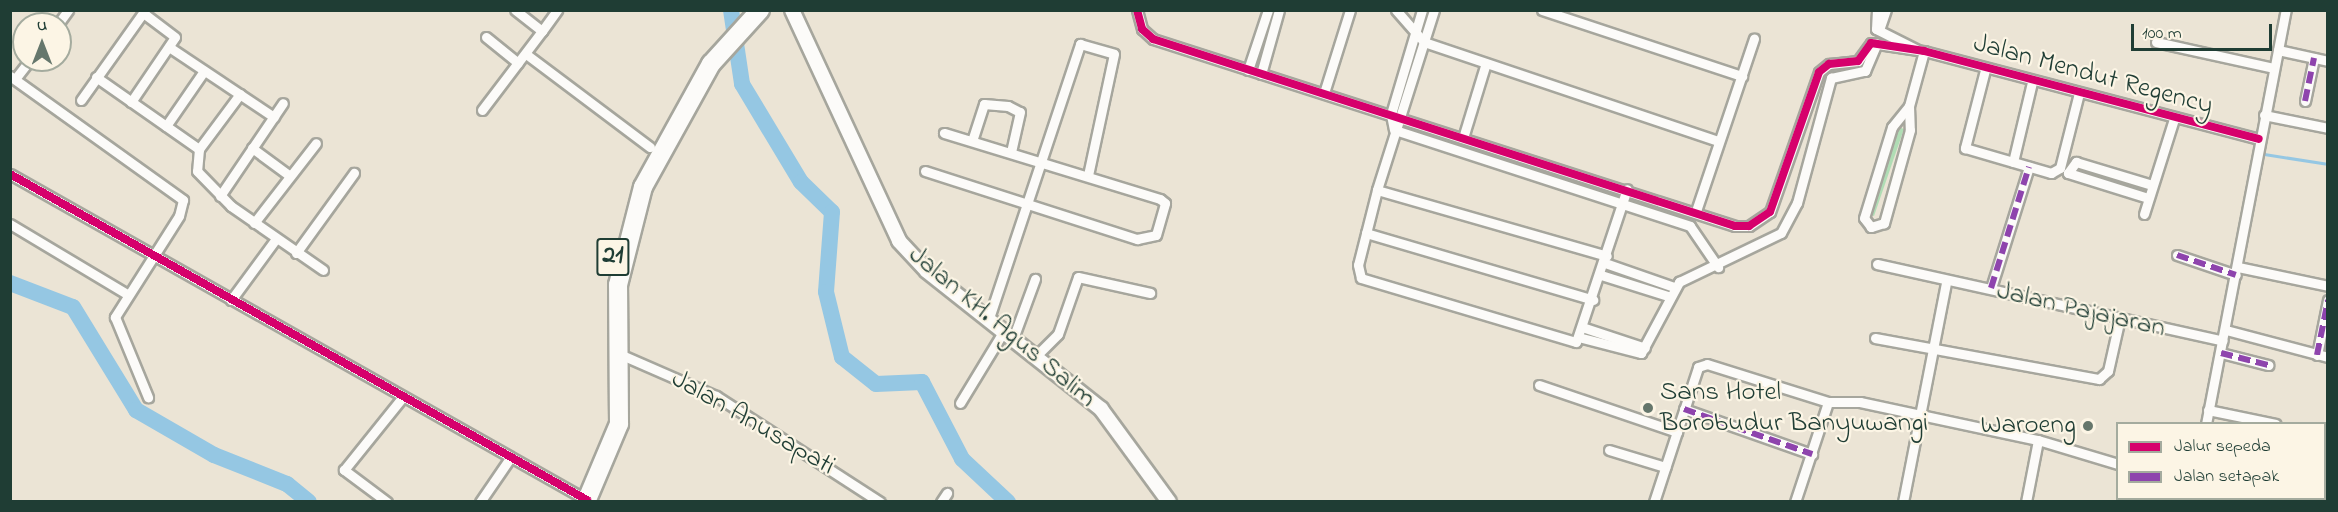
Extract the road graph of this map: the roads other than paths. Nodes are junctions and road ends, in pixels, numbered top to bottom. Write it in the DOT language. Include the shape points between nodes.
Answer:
graph roads {
  1 [pos="515,10"];
  2 [pos="557,10"];
  3 [pos="792,10"];
  4 [pos="1268,10"];
  5 [pos="1279,10"];
  6 [pos="1350,10"];
  7 [pos="1395,10"];
  8 [pos="1422,10"];
  9 [pos="1434,10"];
  10 [pos="1542,10"];
  11 [pos="1877,10"];
  12 [pos="1886,10"];
  13 [pos="2286,10"];
  14 [pos="1137,11"];
  15 [pos="144,12"];
  16 [pos="752,12"];
  17 [pos="1879,30"];
  18 [pos="542,31"];
  19 [pos="1414,36"];
  20 [pos="486,37"];
  21 [pos="728,37"];
  22 [pos="1754,39"];
  23 [pos="1424,42"];
  24 [pos="2156,42"];
  25 [pos="1877,43"];
  26 [pos="169,48"];
  27 [pos="1920,50"];
  28 [pos="2278,50"];
  29 [pos="526,54"];
  30 [pos="2314,58"];
  31 [pos="2328,61"];
  32 [pos="519,63"];
  33 [pos="1486,63"];
  34 [pos="2273,68"];
  35 [pos="1248,70"];
  36 [pos="1985,70"];
  37 [pos="204,71"];
  38 [pos="1261,74"];
  39 [pos="1742,76"];
  40 [pos="13,77"];
  41 [pos="96,77"];
  42 [pos="2032,82"];
  43 [pos="1324,93"];
  44 [pos="2079,93"];
  45 [pos="240,94"];
  46 [pos="81,100"];
  47 [pos="2305,101"];
  48 [pos="131,102"];
  49 [pos="283,103"];
  50 [pos="1909,106"];
  51 [pos="482,110"];
  52 [pos="1390,114"];
  53 [pos="2264,115"];
  54 [pos="274,117"];
  55 [pos="1401,118"];
  56 [pos="2174,119"];
  57 [pos="166,126"];
  58 [pos="2328,128"];
  59 [pos="1396,130"];
  60 [pos="944,133"];
  61 [pos="1463,138"];
  62 [pos="2259,139"];
  63 [pos="972,141"];
  64 [pos="1719,141"];
  65 [pos="316,143"];
  66 [pos="650,147"];
  67 [pos="252,148"];
  68 [pos="199,149"];
  69 [pos="1011,152"];
  70 [pos="1040,160"];
  71 [pos="2013,162"];
  72 [pos="2029,167"];
  73 [pos="925,171"];
  74 [pos="354,173"];
  75 [pos="10,174"];
  76 [pos="290,176"];
  77 [pos="1088,176"];
  78 [pos="1781,183"];
  79 [pos="2152,184"];
  80 [pos="1627,189"];
  81 [pos="1800,189"];
  82 [pos="1377,190"];
  83 [pos="220,196"];
  84 [pos="2148,198"];
  85 [pos="1025,201"];
  86 [pos="1623,203"];
  87 [pos="1696,211"];
  88 [pos="2144,214"];
  89 [pos="254,223"];
  90 [pos="10,224"];
  91 [pos="1366,233"];
  92 [pos="275,240"];
  93 [pos="296,253"];
  94 [pos="154,255"];
  95 [pos="2177,255"];
  96 [pos="1606,260"];
  97 [pos="1877,264"];
  98 [pos="1718,267"];
  99 [pos="323,270"];
  100 [pos="2237,271"];
  101 [pos="1601,274"];
  102 [pos="1035,279"];
  103 [pos="1942,281"];
  104 [pos="2328,286"];
  105 [pos="1674,287"];
  106 [pos="1991,288"];
  107 [pos="1150,293"];
  108 [pos="127,294"];
  109 [pos="1668,296"];
  110 [pos="231,300"];
  111 [pos="1593,300"];
  112 [pos="2328,300"];
  113 [pos="989,318"];
  114 [pos="2119,322"];
  115 [pos="1585,328"];
  116 [pos="2226,330"];
  117 [pos="1009,333"];
  118 [pos="1582,338"];
  119 [pos="1875,338"];
  120 [pos="2223,341"];
  121 [pos="1937,346"];
  122 [pos="1645,348"];
  123 [pos="616,352"];
  124 [pos="2221,353"];
  125 [pos="1038,354"];
  126 [pos="2323,356"];
  127 [pos="2268,365"];
  128 [pos="1539,385"];
  129 [pos="148,397"];
  130 [pos="401,399"];
  131 [pos="1828,402"];
  132 [pos="960,404"];
  133 [pos="1684,409"];
  134 [pos="2208,410"];
  135 [pos="1923,415"];
  136 [pos="2206,422"];
  137 [pos="2271,422"];
  138 [pos="1677,432"];
  139 [pos="2038,440"];
  140 [pos="1609,450"];
  141 [pos="1812,454"];
  142 [pos="510,458"];
  143 [pos="2116,463"];
  144 [pos="1665,467"];
  145 [pos="947,493"];
  146 [pos="581,500"];
  147 [pos="387,501"];
  148 [pos="480,501"];
  149 [pos="880,501"];
  150 [pos="941,501"];
  151 [pos="1169,501"];
  152 [pos="1654,501"];
  153 [pos="1795,501"];
  154 [pos="1903,501"];
  155 [pos="2026,501"];
  1 -- 18 [label="street"];
  2 -- 18 [label="street"];
  3 -- 113 [label="street, Jalan KH. Agus Salim" via="898,241"];
  4 -- 35 [label="street"];
  5 -- 38 [label="street"];
  6 -- 43 [label="street"];
  7 -- 19 [label="street"];
  8 -- 19 [label="street"];
  9 -- 23 [label="street"];
  10 -- 39 [label="street"];
  11 -- 17 [label="street" via="1872,24"];
  12 -- 17 [label="street"];
  13 -- 28 [label="street"];
  14 -- 35 [label="street" via="1142,29 1153,39"];
  15 -- 26 [label="street" via="174,34"];
  15 -- 41 [label="street"];
  16 -- 21 [label="highway, 21"];
  17 -- 27 [label="street"];
  18 -- 29 [label="street"];
  19 -- 23 [label="street"];
  19 -- 52 [label="street"];
  20 -- 32 [label="street"];
  21 -- 66 [label="highway, 21"];
  21 -- 123 [label="highway, 21" via="686,105 643,187 618,285"];
  22 -- 39 [label="street"];
  23 -- 33 [label="street"];
  23 -- 55 [label="street"];
  24 -- 34 [label="street"];
  25 -- 27 [label="street"];
  25 -- 78 [label="street" via="1868,44 1858,61 1829,64 1819,72"];
  25 -- 81 [label="street" via="1865,71 1831,78"];
  26 -- 37 [label="street"];
  26 -- 48 [label="street"];
  27 -- 36 [label="street, Jalan Mendut Regency"];
  27 -- 50 [label="street"];
  28 -- 30 [label="street"];
  28 -- 34 [label="street"];
  29 -- 32 [label="street"];
  29 -- 66 [label="street"];
  30 -- 31 [label="street"];
  30 -- 47 [label="street"];
  32 -- 51 [label="street"];
  33 -- 61 [label="street"];
  33 -- 64 [label="street"];
  34 -- 53 [label="street"];
  35 -- 38 [label="street"];
  36 -- 42 [label="street, Jalan Mendut Regency"];
  36 -- 71 [label="street" via="1965,148"];
  37 -- 45 [label="street"];
  37 -- 57 [label="street"];
  38 -- 43 [label="street"];
  39 -- 64 [label="street"];
  40 -- 94 [label="street" via="183,200"];
  41 -- 46 [label="street"];
  41 -- 48 [label="street"];
  42 -- 44 [label="street, Jalan Mendut Regency"];
  42 -- 71 [label="street"];
  43 -- 52 [label="street"];
  44 -- 56 [label="street, Jalan Mendut Regency"];
  44 -- 72 [label="street" via="2059,171"];
  45 -- 54 [label="street"];
  45 -- 68 [label="street"];
  48 -- 57 [label="street"];
  49 -- 54 [label="street"];
  50 -- 50 [label="street" via="1910,130 1884,223 1871,227 1864,218 1892,127"];
  52 -- 55 [label="street"];
  52 -- 59 [label="street"];
  53 -- 58 [label="street"];
  53 -- 62 [label="street"];
  54 -- 67 [label="street"];
  55 -- 59 [label="street"];
  55 -- 61 [label="street"];
  56 -- 62 [label="street, Jalan Mendut Regency"];
  56 -- 79 [label="street"];
  57 -- 68 [label="street"];
  59 -- 82 [label="street"];
  59 -- 86 [label="street"];
  60 -- 63 [label="street"];
  61 -- 80 [label="street"];
  62 -- 100 [label="street"];
  63 -- 69 [label="street"];
  63 -- 69 [label="street" via="984,104 1008,106 1020,112"];
  64 -- 87 [label="street"];
  65 -- 76 [label="street"];
  66 -- 123 [label="highway, 21" via="615,248"];
  67 -- 76 [label="street"];
  67 -- 83 [label="street"];
  68 -- 83 [label="street" via="197,171"];
  69 -- 70 [label="street"];
  70 -- 77 [label="street"];
  70 -- 77 [label="street" via="1077,46 1111,51 1114,62"];
  70 -- 85 [label="street"];
  71 -- 72 [label="street"];
  72 -- 106 [label="street"];
  73 -- 85 [label="street"];
  74 -- 93 [label="street"];
  75 -- 94 [label="street"];
  76 -- 89 [label="street"];
  77 -- 85 [label="street" via="1164,201 1153,238 1137,239"];
  78 -- 81 [label="street"];
  78 -- 87 [label="street" via="1770,212 1749,226"];
  79 -- 84 [label="street"];
  79 -- 84 [label="street" via="2076,162 2068,172"];
  80 -- 86 [label="street"];
  80 -- 87 [label="street"];
  81 -- 98 [label="street" via="1781,233"];
  82 -- 91 [label="street"];
  82 -- 96 [label="street"];
  83 -- 89 [label="street"];
  84 -- 88 [label="street"];
  85 -- 113 [label="street"];
  86 -- 96 [label="street"];
  86 -- 98 [label="street" via="1690,226"];
  89 -- 92 [label="street"];
  90 -- 108 [label="street"];
  91 -- 111 [label="street"];
  91 -- 118 [label="street" via="1358,274 1367,284 1569,343"];
  92 -- 93 [label="street"];
  92 -- 110 [label="street"];
  93 -- 99 [label="street"];
  94 -- 108 [label="street"];
  94 -- 110 [label="street"];
  95 -- 100 [label="street"];
  96 -- 101 [label="street"];
  96 -- 105 [label="street"];
  97 -- 103 [label="street, Jalan Pajajaran"];
  98 -- 105 [label="street"];
  100 -- 104 [label="street"];
  100 -- 116 [label="street"];
  101 -- 109 [label="street"];
  101 -- 111 [label="street"];
  102 -- 117 [label="street"];
  103 -- 106 [label="street, Jalan Pajajaran"];
  103 -- 121 [label="street"];
  105 -- 109 [label="street"];
  106 -- 114 [label="street, Jalan Pajajaran"];
  107 -- 125 [label="street" via="1078,277 1058,334"];
  108 -- 129 [label="street" via="115,320"];
  109 -- 122 [label="street"];
  110 -- 130 [label="street"];
  111 -- 115 [label="street"];
  112 -- 126 [label="street"];
  113 -- 117 [label="street, Jalan KH. Agus Salim"];
  114 -- 120 [label="street, Jalan Pajajaran"];
  114 -- 121 [label="street" via="2108,372 2099,379"];
  115 -- 118 [label="street"];
  115 -- 122 [label="street"];
  116 -- 120 [label="street"];
  116 -- 126 [label="street"];
  117 -- 125 [label="street, Jalan KH. Agus Salim"];
  117 -- 132 [label="street"];
  118 -- 122 [label="street" via="1636,355"];
  119 -- 121 [label="street"];
  120 -- 124 [label="street"];
  121 -- 135 [label="street"];
  123 -- 146 [label="highway, 21" via="610,418"];
  123 -- 149 [label="street, Jalan Anusapati" via="716,396"];
  124 -- 127 [label="street"];
  124 -- 134 [label="street"];
  125 -- 151 [label="street, Jalan KH. Agus Salim" via="1101,409"];
  128 -- 138 [label="street"];
  130 -- 142 [label="street"];
  130 -- 147 [label="street" via="344,470"];
  131 -- 133 [label="street" via="1707,364 1698,367"];
  131 -- 135 [label="street"];
  131 -- 141 [label="street"];
  133 -- 138 [label="street"];
  133 -- 141 [label="street"];
  134 -- 136 [label="street"];
  134 -- 137 [label="street"];
  135 -- 139 [label="street"];
  135 -- 154 [label="street"];
  138 -- 144 [label="street"];
  139 -- 143 [label="street"];
  139 -- 155 [label="street"];
  140 -- 144 [label="street"];
  141 -- 153 [label="street"];
  142 -- 146 [label="street"];
  142 -- 148 [label="street"];
  144 -- 152 [label="street"];
  145 -- 150 [label="street"];
}
